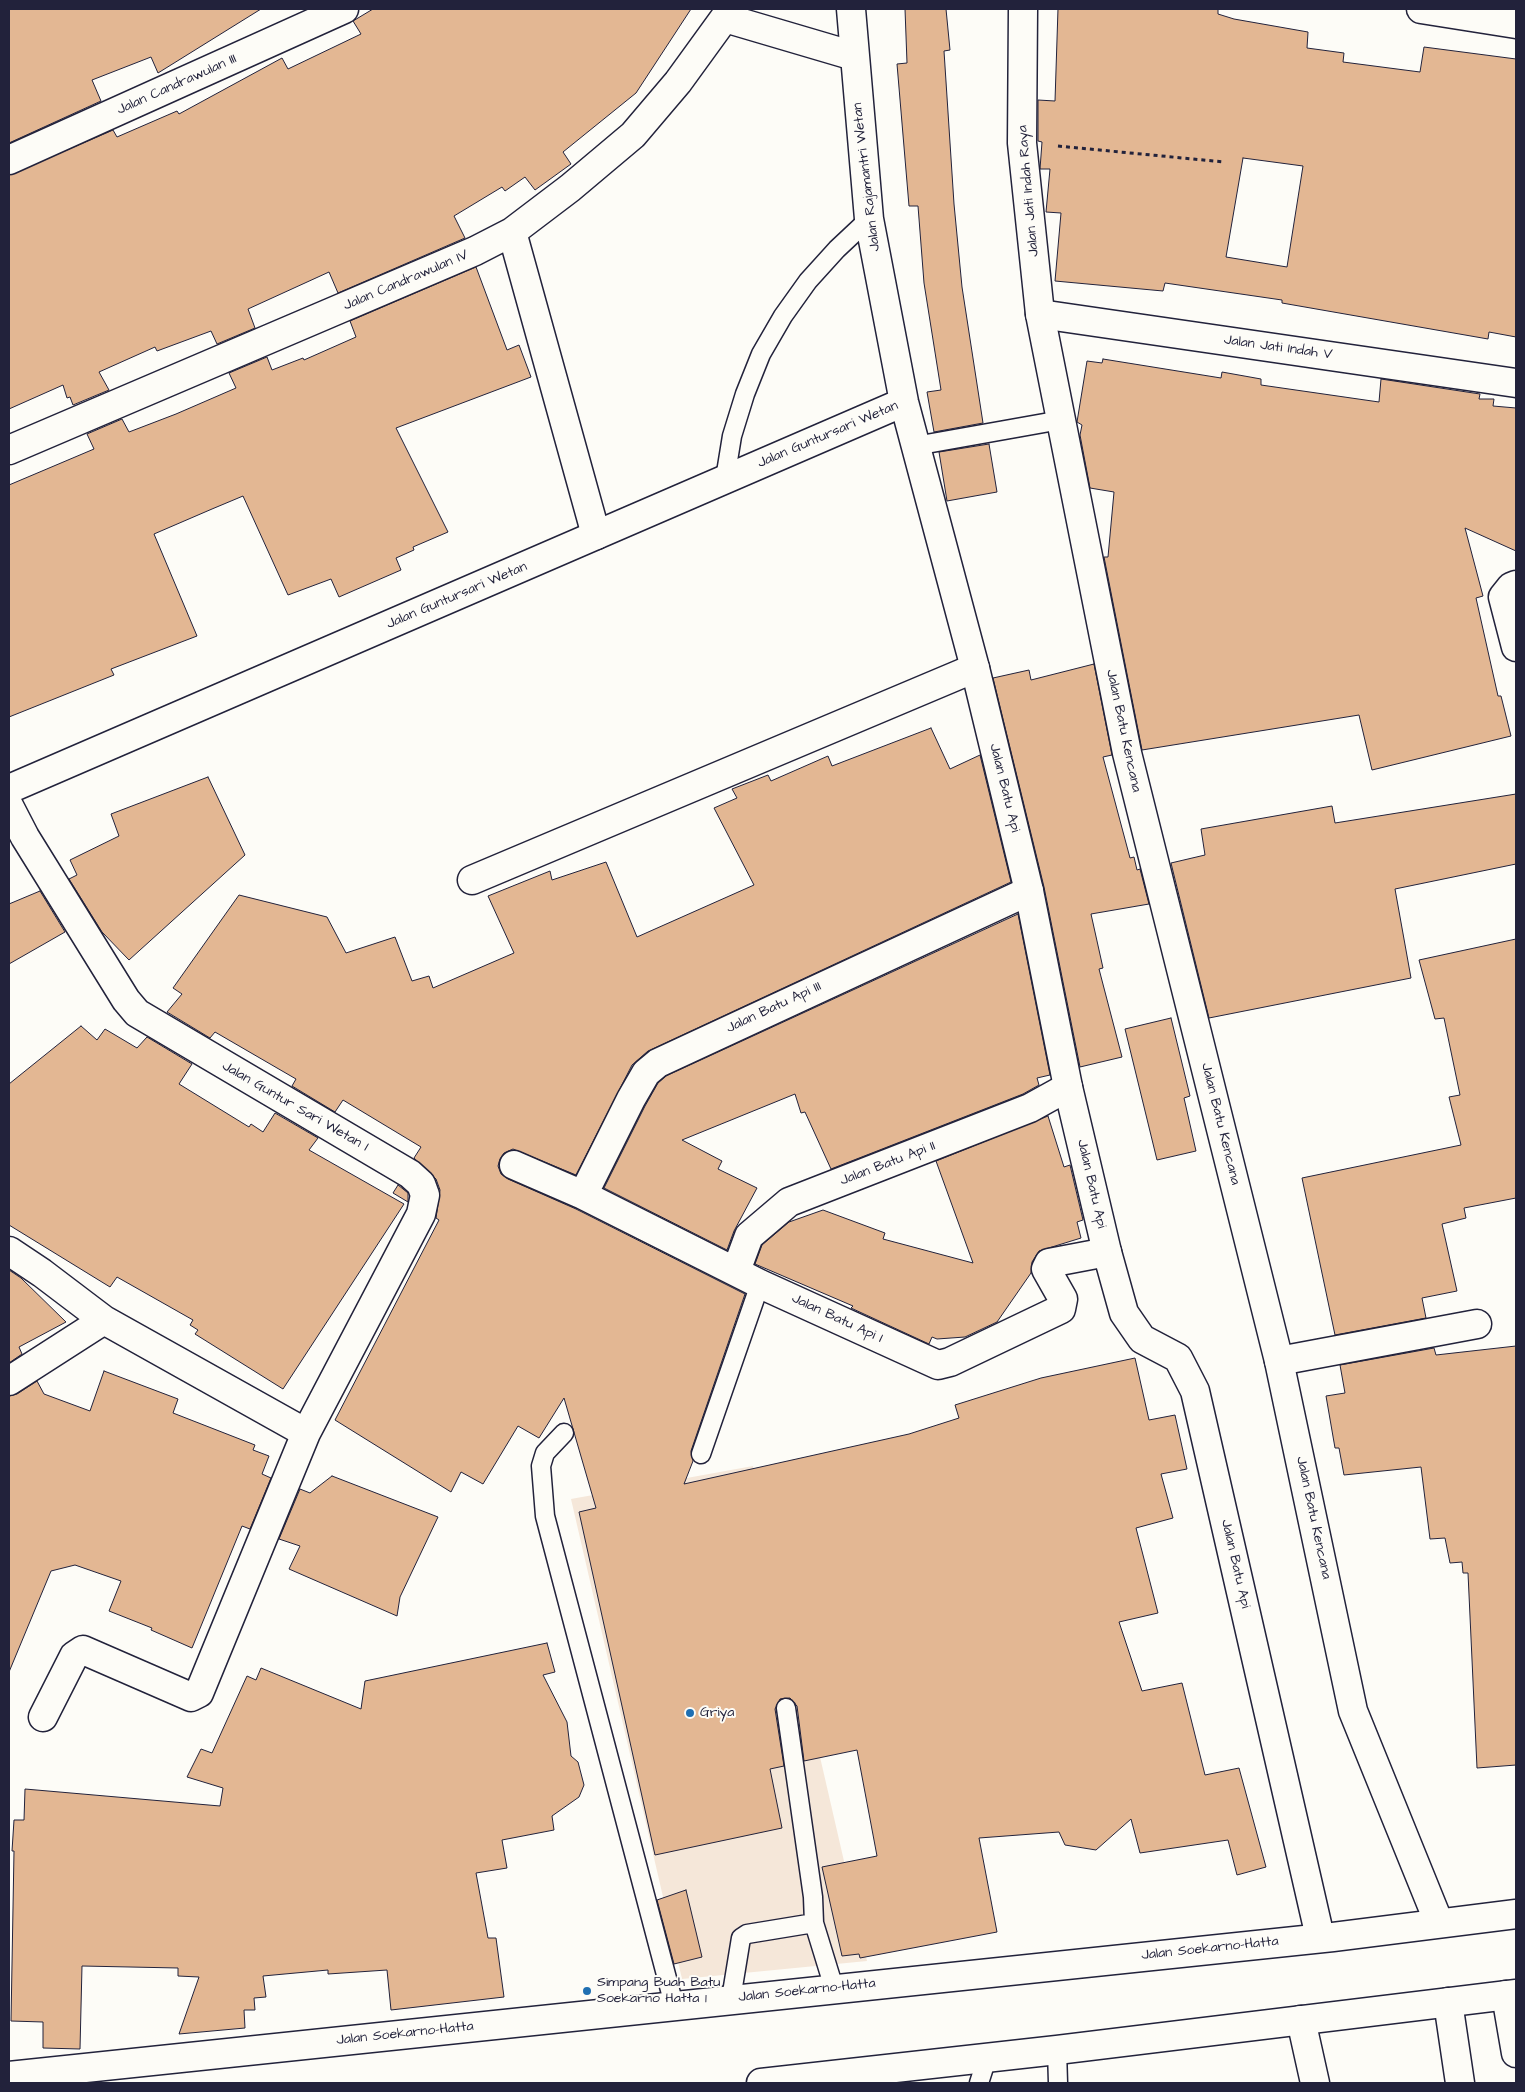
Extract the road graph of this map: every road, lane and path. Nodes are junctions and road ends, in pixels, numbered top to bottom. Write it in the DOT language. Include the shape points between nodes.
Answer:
graph roads {
  1 [pos="344,9"];
  2 [pos="851,9"];
  3 [pos="1024,9"];
  4 [pos="1420,9"];
  5 [pos="728,13"];
  6 [pos="1516,24"];
  7 [pos="854,56"];
  8 [pos="1022,143"];
  9 [pos="9,160"];
  10 [pos="1224,162"];
  11 [pos="869,219"];
  12 [pos="512,232"];
  13 [pos="1040,314"];
  14 [pos="1516,382"];
  15 [pos="904,402"];
  16 [pos="1061,420"];
  17 [pos="915,446"];
  18 [pos="9,450"];
  19 [pos="725,479"];
  20 [pos="596,535"];
  21 [pos="1510,591"];
  22 [pos="1516,647"];
  23 [pos="975,668"];
  24 [pos="9,789"];
  25 [pos="9,806"];
  26 [pos="472,880"];
  27 [pos="1029,892"];
  28 [pos="1068,1087"];
  29 [pos="514,1165"];
  30 [pos="583,1195"];
  31 [pos="9,1251"];
  32 [pos="1107,1252"];
  33 [pos="736,1271"];
  34 [pos="760,1284"];
  35 [pos="104,1320"];
  36 [pos="1478,1324"];
  37 [pos="1280,1361"];
  38 [pos="9,1381"];
  39 [pos="306,1433"];
  40 [pos="564,1433"];
  41 [pos="701,1454"];
  42 [pos="786,1708"];
  43 [pos="43,1716"];
  44 [pos="1516,1914"];
  45 [pos="814,1923"];
  46 [pos="1439,1923"];
  47 [pos="1320,1938"];
  48 [pos="834,1988"];
  49 [pos="1511,1994"];
  50 [pos="731,1999"];
  51 [pos="1448,2002"];
  52 [pos="674,2005"];
  53 [pos="1301,2020"];
  54 [pos="1057,2050"];
  55 [pos="1516,2053"];
  56 [pos="983,2071"];
  57 [pos="9,2076"];
  58 [pos="761,2083"];
  59 [pos="1058,2083"];
  60 [pos="1315,2083"];
  61 [pos="1460,2083"];
  1 -- 9 [label="main road, Jalan Candrawulan III"];
  2 -- 7 [label="main road, Jalan Rajamantri Wetan"];
  3 -- 8 [label="main road, Jalan Jati Indah Raya"];
  4 -- 6 [label="main road"];
  5 -- 7 [label="main road"];
  5 -- 12 [label="main road, Jalan Candrawulan IV" via="678,82 633,135"];
  7 -- 11 [label="main road, Jalan Rajamantri Wetan"];
  8 -- 10 [label="path"];
  8 -- 13 [label="main road, Jalan Jati Indah Raya"];
  11 -- 15 [label="main road, Jalan Rajamantri Wetan"];
  11 -- 19 [label="lane" via="808,281 761,354 732,436"];
  12 -- 18 [label="main road, Jalan Candrawulan IV"];
  12 -- 20 [label="main road"];
  13 -- 14 [label="main road, Jalan Jati Indah V"];
  13 -- 16 [label="main road, Jalan Batu Kencana"];
  15 -- 17 [label="main road, Jalan Batu Api"];
  15 -- 19 [label="main road, Jalan Guntursari Wetan"];
  16 -- 17 [label="lane"];
  16 -- 37 [label="main road, Jalan Batu Kencana" via="1126,753"];
  17 -- 23 [label="main road, Jalan Batu Api"];
  19 -- 20 [label="main road, Jalan Guntursari Wetan"];
  20 -- 24 [label="main road, Jalan Guntursari Wetan"];
  21 -- 22 [label="main road"];
  23 -- 26 [label="main road"];
  23 -- 27 [label="main road, Jalan Batu Api"];
  25 -- 39 [label="main road, Jalan Guntur Sari Wetan I" via="24,838 126,1000 137,1012 410,1174 420,1184 425,1195 420,1214"];
  27 -- 28 [label="main road, Jalan Batu Api"];
  27 -- 30 [label="main road, Jalan Batu Api III" via="658,1063 646,1073 631,1099"];
  28 -- 32 [label="main road, Jalan Batu Api"];
  28 -- 33 [label="main road, Jalan Batu Api II" via="1030,1108 789,1202 749,1236"];
  29 -- 30 [label="main road, Jalan Batu Api I"];
  30 -- 33 [label="main road, Jalan Batu Api I"];
  31 -- 35 [label="main road"];
  32 -- 34 [label="main road, Jalan Batu Api I" via="1049,1264 1046,1270 1063,1299 1061,1309 938,1365"];
  32 -- 47 [label="main road, Jalan Batu Api" via="1124,1313 1142,1338 1178,1358 1195,1391"];
  33 -- 34 [label="main road, Jalan Batu Api I"];
  34 -- 41 [label="lane"];
  35 -- 38 [label="main road"];
  35 -- 39 [label="main road"];
  36 -- 37 [label="main road"];
  37 -- 46 [label="main road, Jalan Batu Kencana" via="1353,1710"];
  39 -- 43 [label="main road, Jalan Guntur Sari Wetan I" via="199,1693 191,1697 83,1650 74,1656"];
  40 -- 52 [label="lane" via="544,1452 540,1466 545,1516"];
  42 -- 45 [label="lane"];
  44 -- 46 [label="main road, Jalan Soekarno-Hatta"];
  45 -- 48 [label="lane"];
  45 -- 50 [label="lane" via="747,1934 741,1938"];
  46 -- 47 [label="main road, Jalan Soekarno-Hatta"];
  47 -- 48 [label="main road, Jalan Soekarno-Hatta"];
  48 -- 50 [label="main road, Jalan Soekarno-Hatta"];
  49 -- 51 [label="main road"];
  49 -- 55 [label="main road"];
  50 -- 52 [label="main road, Jalan Soekarno-Hatta"];
  51 -- 53 [label="main road"];
  51 -- 61 [label="main road"];
  52 -- 57 [label="main road, Jalan Soekarno-Hatta"];
  53 -- 54 [label="main road"];
  53 -- 60 [label="main road"];
  54 -- 56 [label="main road"];
  54 -- 59 [label="lane"];
  56 -- 58 [label="main road"];
}
